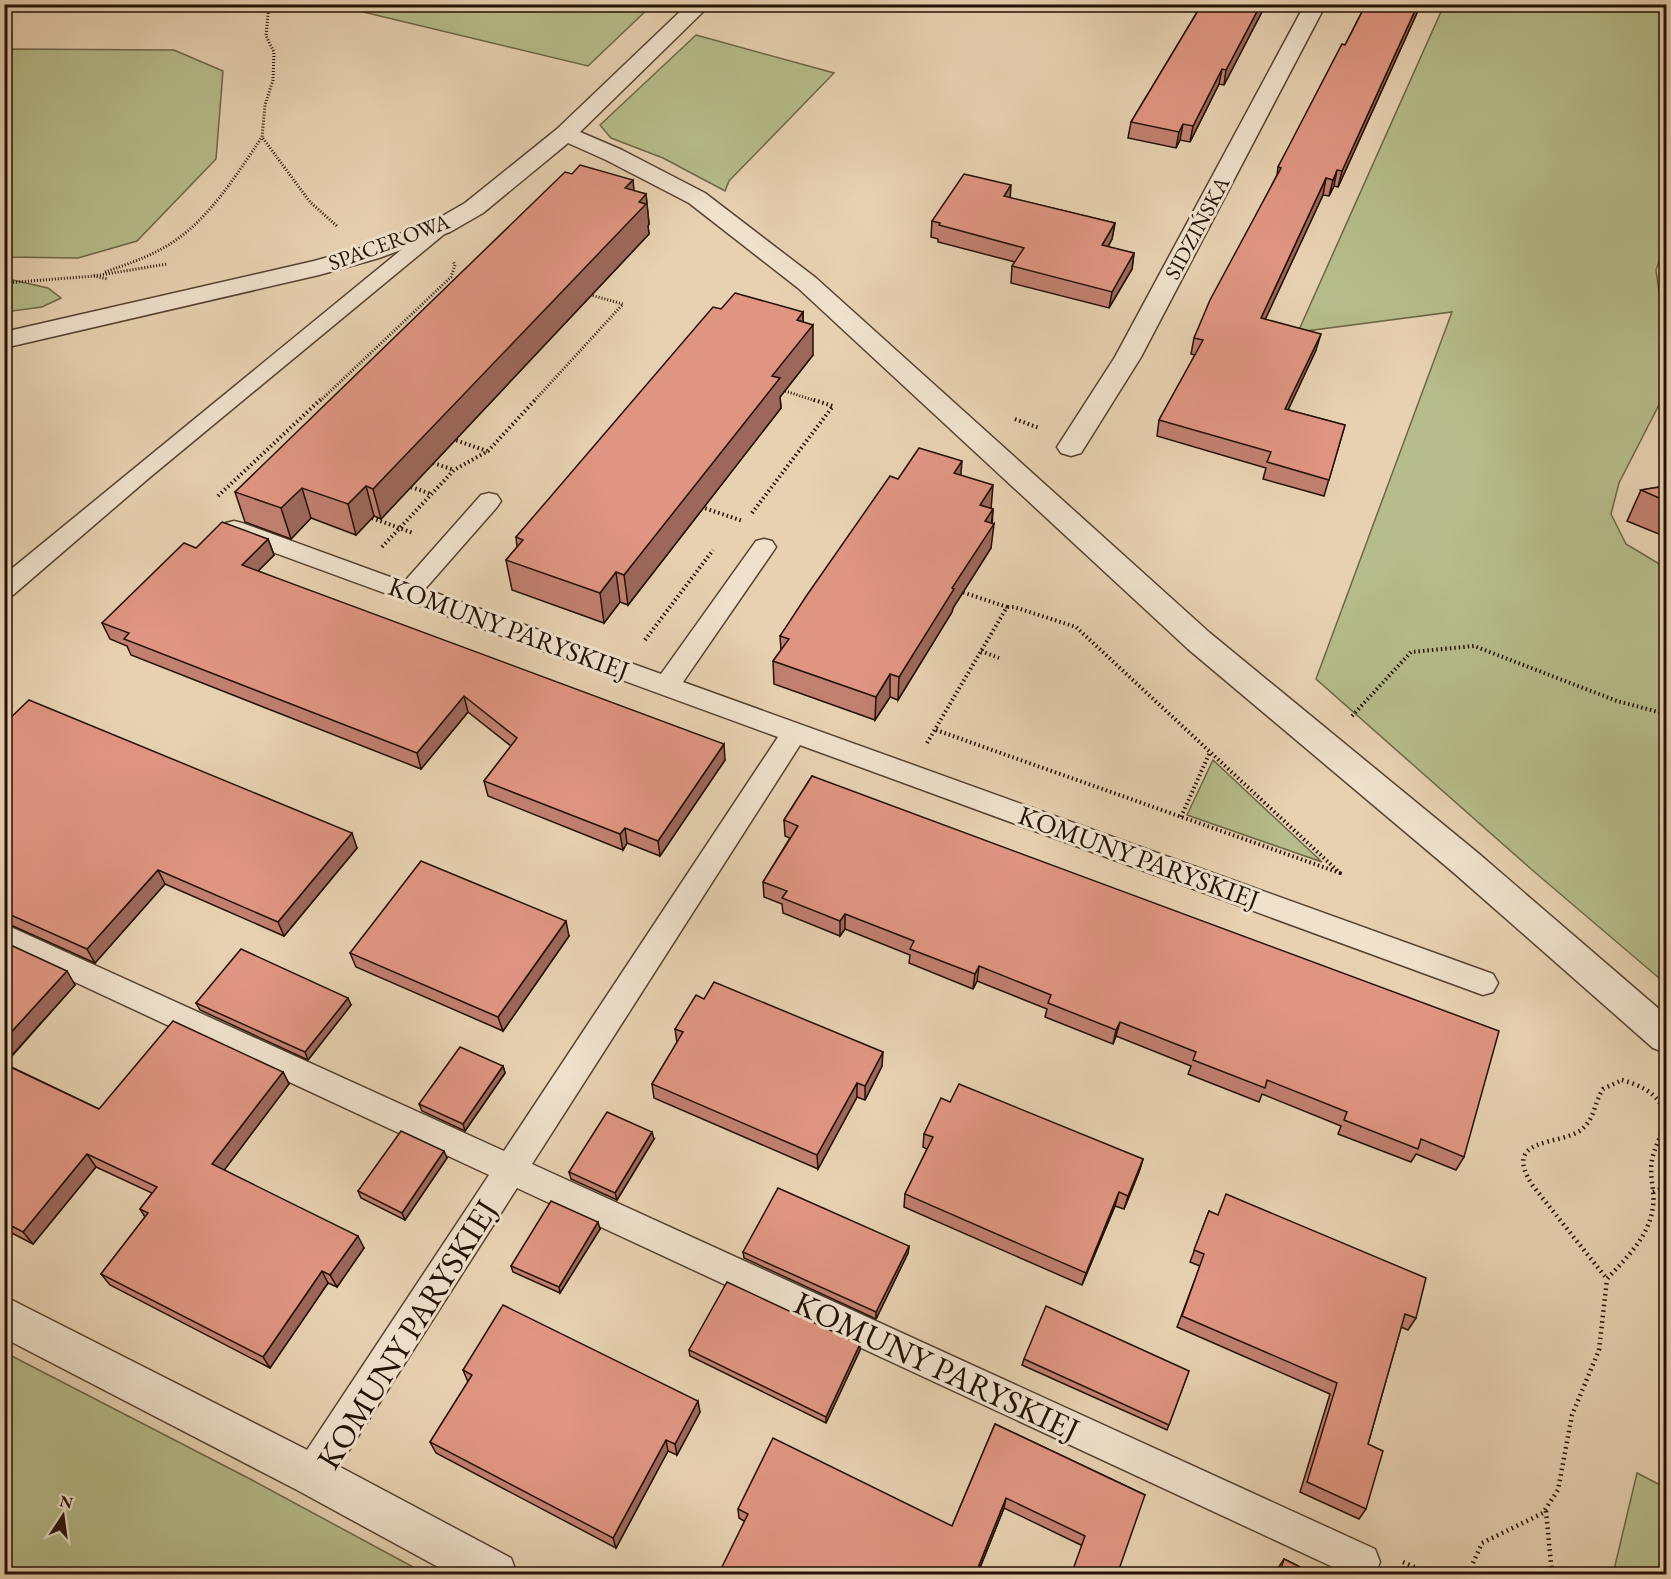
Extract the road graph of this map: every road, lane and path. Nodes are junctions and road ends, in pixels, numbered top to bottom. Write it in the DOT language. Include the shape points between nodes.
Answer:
graph roads {
  1 [pos="269,4"];
  2 [pos="701,4"];
  3 [pos="1316,4"];
  4 [pos="565,134"];
  5 [pos="262,137"];
  6 [pos="441,227"];
  7 [pos="370,253"];
  8 [pos="94,276"];
  9 [pos="585,293"];
  10 [pos="4,340"];
  11 [pos="366,356"];
  12 [pos="373,359"];
  13 [pos="785,391"];
  14 [pos="448,438"];
  15 [pos="1071,447"];
  16 [pos="488,452"];
  17 [pos="433,463"];
  18 [pos="454,470"];
  19 [pos="411,487"];
  20 [pos="431,494"];
  21 [pos="489,501"];
  22 [pos="696,505"];
  23 [pos="222,514"];
  24 [pos="372,518"];
  25 [pos="736,519"];
  26 [pos="399,528"];
  27 [pos="729,528"];
  28 [pos="407,540"];
  29 [pos="715,547"];
  30 [pos="764,547"];
  31 [pos="378,551"];
  32 [pos="4,589"];
  33 [pos="956,590"];
  34 [pos="409,592"];
  35 [pos="1007,607"];
  36 [pos="644,642"];
  37 [pos="981,651"];
  38 [pos="999,658"];
  39 [pos="667,685"];
  40 [pos="1666,714"];
  41 [pos="936,730"];
  42 [pos="795,732"];
  43 [pos="1325,745"];
  44 [pos="926,746"];
  45 [pos="1210,752"];
  46 [pos="1181,817"];
  47 [pos="4,936"];
  48 [pos="1483,983"];
  49 [pos="1666,1037"];
  50 [pos="511,1170"];
  51 [pos="1666,1186"];
  52 [pos="1653,1192"];
  53 [pos="1607,1279"];
  54 [pos="4,1316"];
  55 [pos="312,1475"];
  56 [pos="1546,1511"];
  57 [pos="1362,1562"];
  58 [pos="1402,1568"];
  59 [pos="495,1575"];
  60 [pos="1430,1575"];
  61 [pos="1473,1575"];
  62 [pos="1552,1575"];
  1 -- 5 [label="path" via="266,36 274,52 273,80 265,105"];
  2 -- 4 [label="street, SPACEROWA"];
  3 -- 15 [label="street, SIDZIŃSKA" via="1128,357"];
  4 -- 6 [label="street, SPACEROWA" via="474,208"];
  4 -- 43 [label="street" via="697,198 807,283 1199,641"];
  5 -- 7 [label="path" via="310,202"];
  5 -- 8 [label="path" via="224,191 180,238 138,260"];
  6 -- 7 [label="street, SPACEROWA"];
  6 -- 11 [label="path" via="455,265 451,277"];
  6 -- 32 [label="lane"];
  7 -- 10 [label="street, SPACEROWA"];
  9 -- 16 [label="path" via="623,304"];
  11 -- 12 [label="path"];
  11 -- 23 [label="path" via="219,493"];
  13 -- 25 [label="path" via="833,406 745,522"];
  14 -- 16 [label="path"];
  16 -- 18 [label="path"];
  17 -- 18 [label="path"];
  18 -- 20 [label="path"];
  19 -- 20 [label="path"];
  20 -- 26 [label="path"];
  21 -- 34 [label="lane"];
  22 -- 25 [label="path"];
  23 -- 34 [label="lane, KOMUNY PARYSKIEJ"];
  24 -- 26 [label="path"];
  25 -- 27 [label="path"];
  26 -- 28 [label="path" via="414,533"];
  26 -- 31 [label="path"];
  29 -- 36 [label="path"];
  30 -- 39 [label="lane"];
  33 -- 35 [label="path"];
  34 -- 39 [label="lane, KOMUNY PARYSKIEJ"];
  35 -- 37 [label="path"];
  35 -- 45 [label="path" via="1076,627"];
  37 -- 38 [label="path"];
  37 -- 41 [label="path"];
  39 -- 42 [label="lane, KOMUNY PARYSKIEJ"];
  40 -- 43 [label="path" via="1617,701 1474,646 1411,652"];
  41 -- 44 [label="path"];
  41 -- 46 [label="path"];
  42 -- 48 [label="lane, KOMUNY PARYSKIEJ"];
  42 -- 50 [label="lane, KOMUNY PARYSKIEJ"];
  43 -- 49 [label="street"];
  45 -- 46 [label="path"];
  45 -- 46 [label="path" via="1340,873"];
  47 -- 50 [label="lane, KOMUNY PARYSKIEJ"];
  50 -- 55 [label="lane, KOMUNY PARYSKIEJ"];
  50 -- 57 [label="lane, KOMUNY PARYSKIEJ"];
  51 -- 52 [label="path"];
  52 -- 53 [label="path" via="1649,1226"];
  52 -- 53 [label="path" via="1651,1162 1664,1122 1664,1109 1640,1084 1622,1080 1607,1083 1599,1093 1597,1111 1577,1134 1537,1143 1528,1152 1526,1174 1554,1216 1593,1257"];
  53 -- 56 [label="path" via="1603,1333 1596,1361 1570,1423 1562,1479"];
  54 -- 55 [label="street"];
  55 -- 59 [label="street, KOMUNY PARYSKIEJ"];
  56 -- 61 [label="path" via="1482,1543 1473,1563"];
  56 -- 62 [label="path"];
  58 -- 60 [label="path" via="1403,1562"];
}
